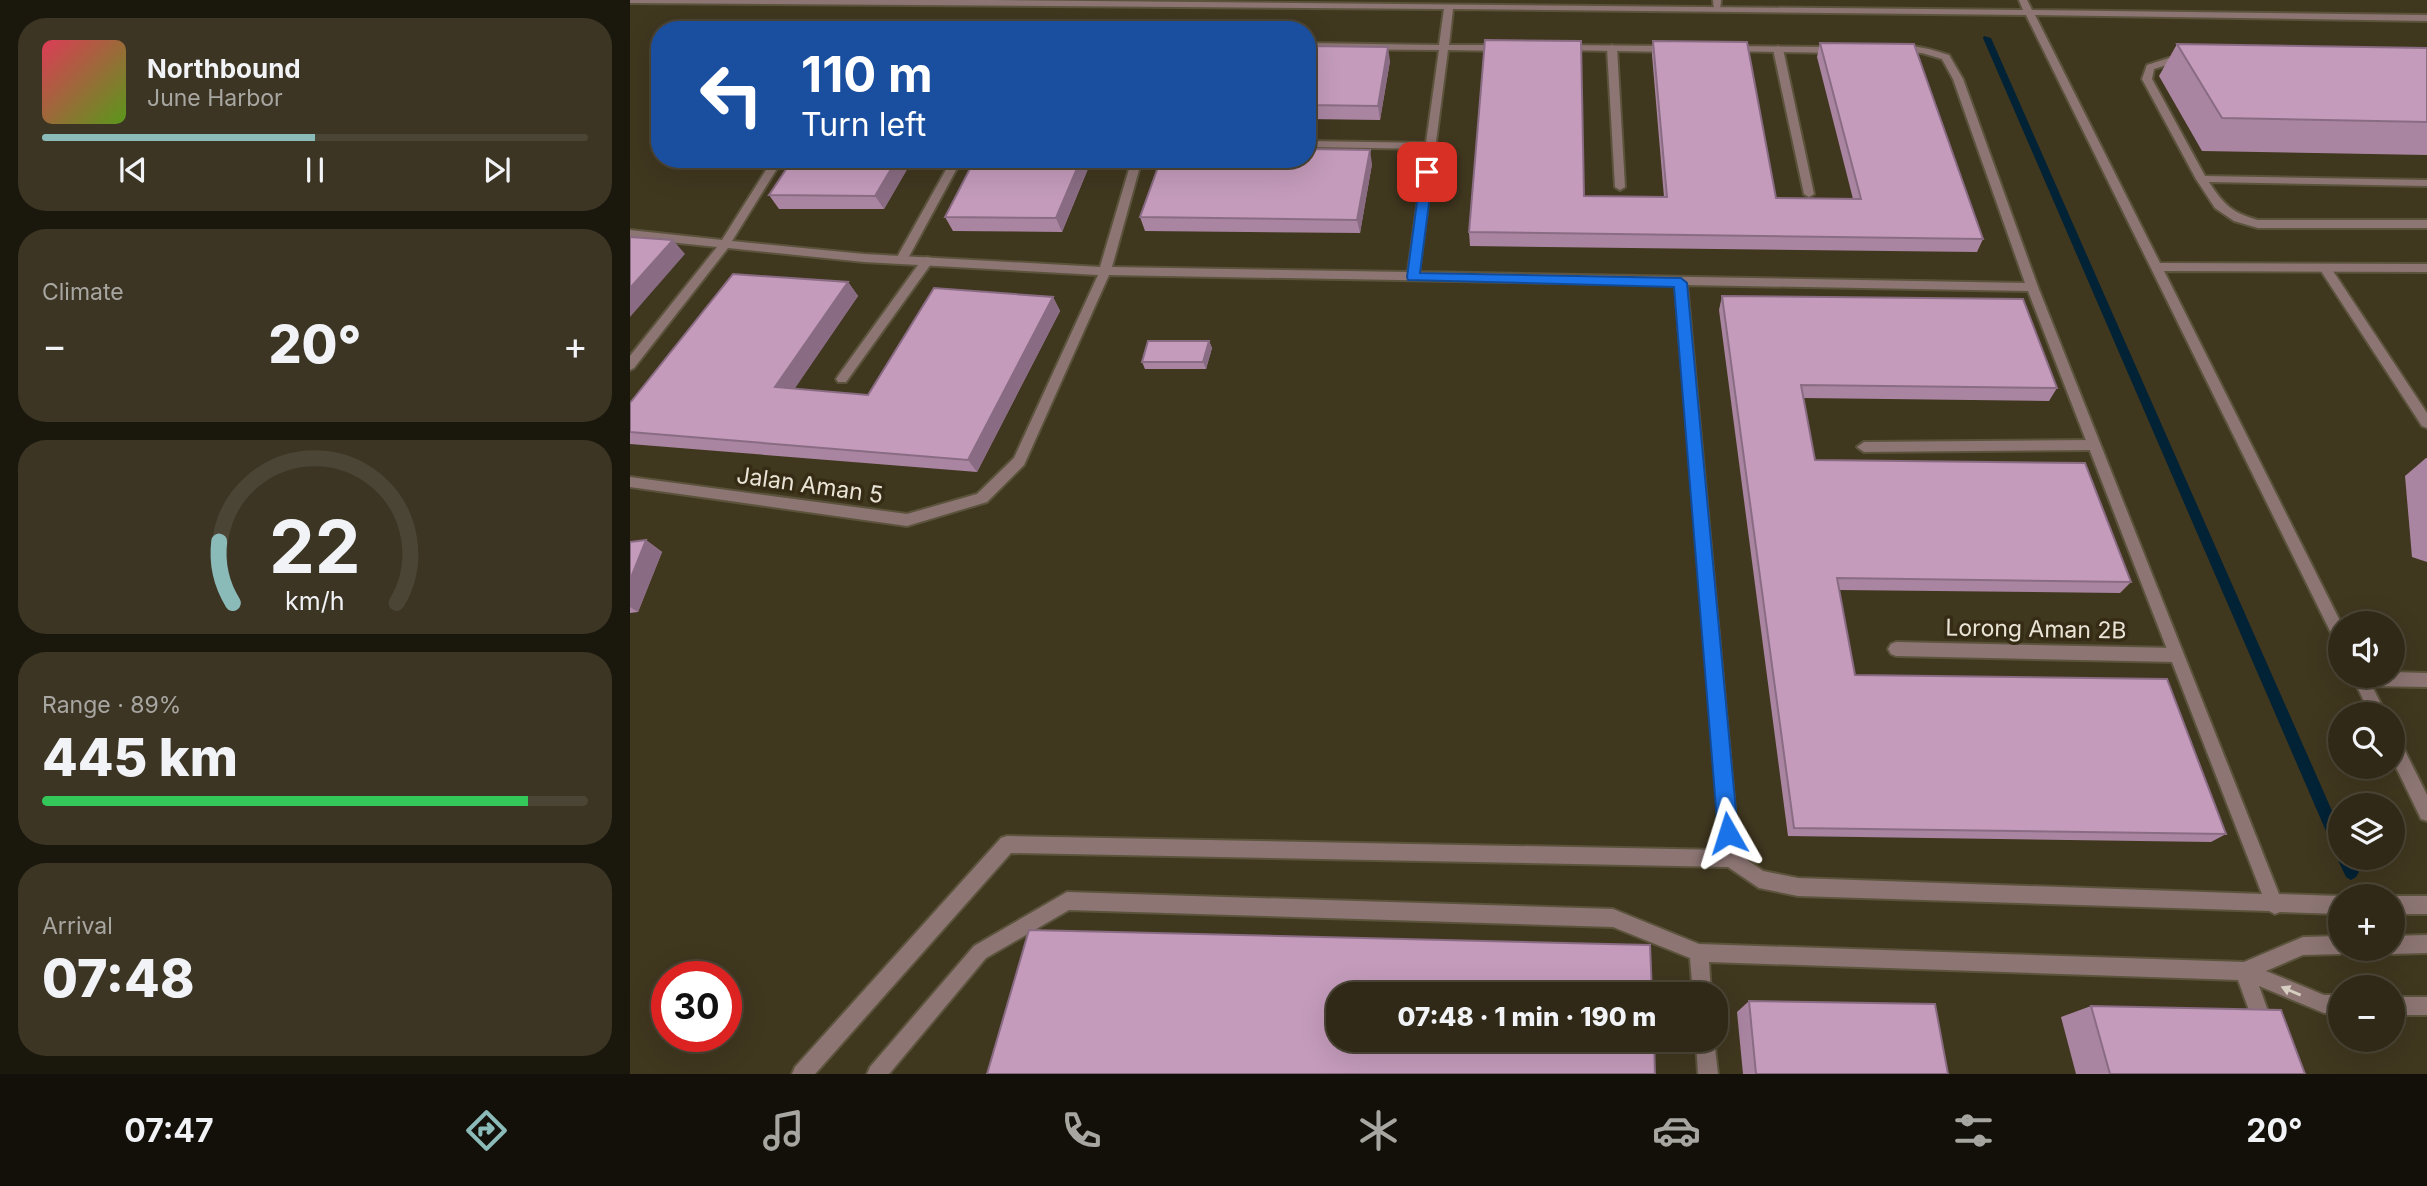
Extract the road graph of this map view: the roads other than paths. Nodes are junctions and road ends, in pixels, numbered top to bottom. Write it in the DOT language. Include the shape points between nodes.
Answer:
graph roads {
  1 [pos="630,0"];
  2 [pos="2023,0"];
  3 [pos="1121,3"];
  4 [pos="1375,3"];
  5 [pos="1557,4"];
  6 [pos="1717,4"];
  7 [pos="1449,8"];
  8 [pos="2029,13"];
  9 [pos="2427,18"];
  10 [pos="1316,46"];
  11 [pos="1443,47"];
  12 [pos="1521,48"];
  13 [pos="1547,48"];
  14 [pos="1612,48"];
  15 [pos="1681,49"];
  16 [pos="1709,49"];
  17 [pos="1778,49"];
  18 [pos="1857,50"];
  19 [pos="1884,50"];
  20 [pos="2197,61"];
  21 [pos="1316,144"];
  22 [pos="1430,146"];
  23 [pos="772,168"];
  24 [pos="952,168"];
  25 [pos="1134,168"];
  26 [pos="2201,179"];
  27 [pos="2427,183"];
  28 [pos="1620,187"];
  29 [pos="1809,194"];
  30 [pos="2422,224"];
  31 [pos="630,234"];
  32 [pos="2427,238"];
  33 [pos="724,245"];
  34 [pos="902,259"];
  35 [pos="927,261"];
  36 [pos="2155,267"];
  37 [pos="2325,268"];
  38 [pos="2427,268"];
  39 [pos="1105,271"];
  40 [pos="1413,277"];
  41 [pos="1681,283"];
  42 [pos="2032,287"];
  43 [pos="630,365"];
  44 [pos="842,379"];
  45 [pos="2427,424"];
  46 [pos="2093,445"];
  47 [pos="1864,447"];
  48 [pos="630,482"];
  49 [pos="2328,612"];
  50 [pos="1896,649"];
  51 [pos="2175,655"];
  52 [pos="2405,679"];
  53 [pos="2427,680"];
  54 [pos="2405,768"];
  55 [pos="2427,813"];
  56 [pos="1731,859"];
  57 [pos="2276,905"];
  58 [pos="2328,905"];
  59 [pos="2405,905"];
  60 [pos="2427,905"];
  61 [pos="2427,944"];
  62 [pos="2328,945"];
  63 [pos="2405,945"];
  64 [pos="1699,953"];
  65 [pos="2244,971"];
  66 [pos="1701,982"];
  67 [pos="2328,1004"];
  68 [pos="2405,1006"];
  69 [pos="2427,1006"];
  70 [pos="2272,1048"];
  71 [pos="1706,1052"];
  72 [pos="802,1074"];
  73 [pos="877,1074"];
  74 [pos="1708,1074"];
  1 -- 3 [label="street"];
  2 -- 8 [label="street"];
  3 -- 4 [label="street"];
  4 -- 7 [label="street"];
  5 -- 6 [label="street"];
  5 -- 7 [label="street"];
  6 -- 8 [label="street"];
  7 -- 11 [label="street"];
  8 -- 9 [label="street"];
  8 -- 36 [label="street"];
  10 -- 11 [label="street"];
  11 -- 12 [label="street"];
  11 -- 22 [label="street"];
  13 -- 14 [label="street"];
  14 -- 15 [label="street"];
  14 -- 28 [label="street"];
  16 -- 17 [label="street"];
  17 -- 18 [label="street"];
  17 -- 29 [label="street"];
  19 -- 42 [label="street" via="1923,50 1946,57 1958,79"];
  20 -- 26 [label="street" via="2169,61 2150,67 2147,79"];
  21 -- 22 [label="street"];
  22 -- 40 [label="street"];
  23 -- 33 [label="street"];
  24 -- 34 [label="street"];
  25 -- 39 [label="street"];
  26 -- 27 [label="street"];
  26 -- 30 [label="street" via="2219,206 2258,224"];
  30 -- 32 [label="street"];
  31 -- 33 [label="street"];
  33 -- 34 [label="street"];
  33 -- 43 [label="street"];
  34 -- 35 [label="street"];
  35 -- 39 [label="street"];
  35 -- 44 [label="street"];
  36 -- 37 [label="street"];
  36 -- 49 [label="street"];
  37 -- 38 [label="street"];
  37 -- 45 [label="street"];
  39 -- 40 [label="street"];
  39 -- 48 [label="street, Jalan Aman 5" via="1019,461 982,498 907,520"];
  40 -- 41 [label="street"];
  41 -- 42 [label="street"];
  41 -- 56 [label="street"];
  42 -- 46 [label="street"];
  46 -- 47 [label="street"];
  46 -- 51 [label="street"];
  50 -- 51 [label="street, Lorong Aman 2B"];
  51 -- 57 [label="street"];
  52 -- 53 [label="street"];
  54 -- 55 [label="street"];
  56 -- 57 [label="street" via="1759,879 1798,887"];
  56 -- 72 [label="street" via="1007,844"];
  57 -- 58 [label="street"];
  59 -- 60 [label="street"];
  61 -- 63 [label="street"];
  62 -- 65 [label="street" via="2303,946"];
  64 -- 65 [label="street"];
  64 -- 66 [label="street"];
  64 -- 73 [label="street" via="1613,918 1067,901 980,952"];
  67 -- 65 [label="street, one-way"];
  65 -- 70 [label="street"];
  68 -- 69 [label="street"];
  71 -- 74 [label="street"];
}
